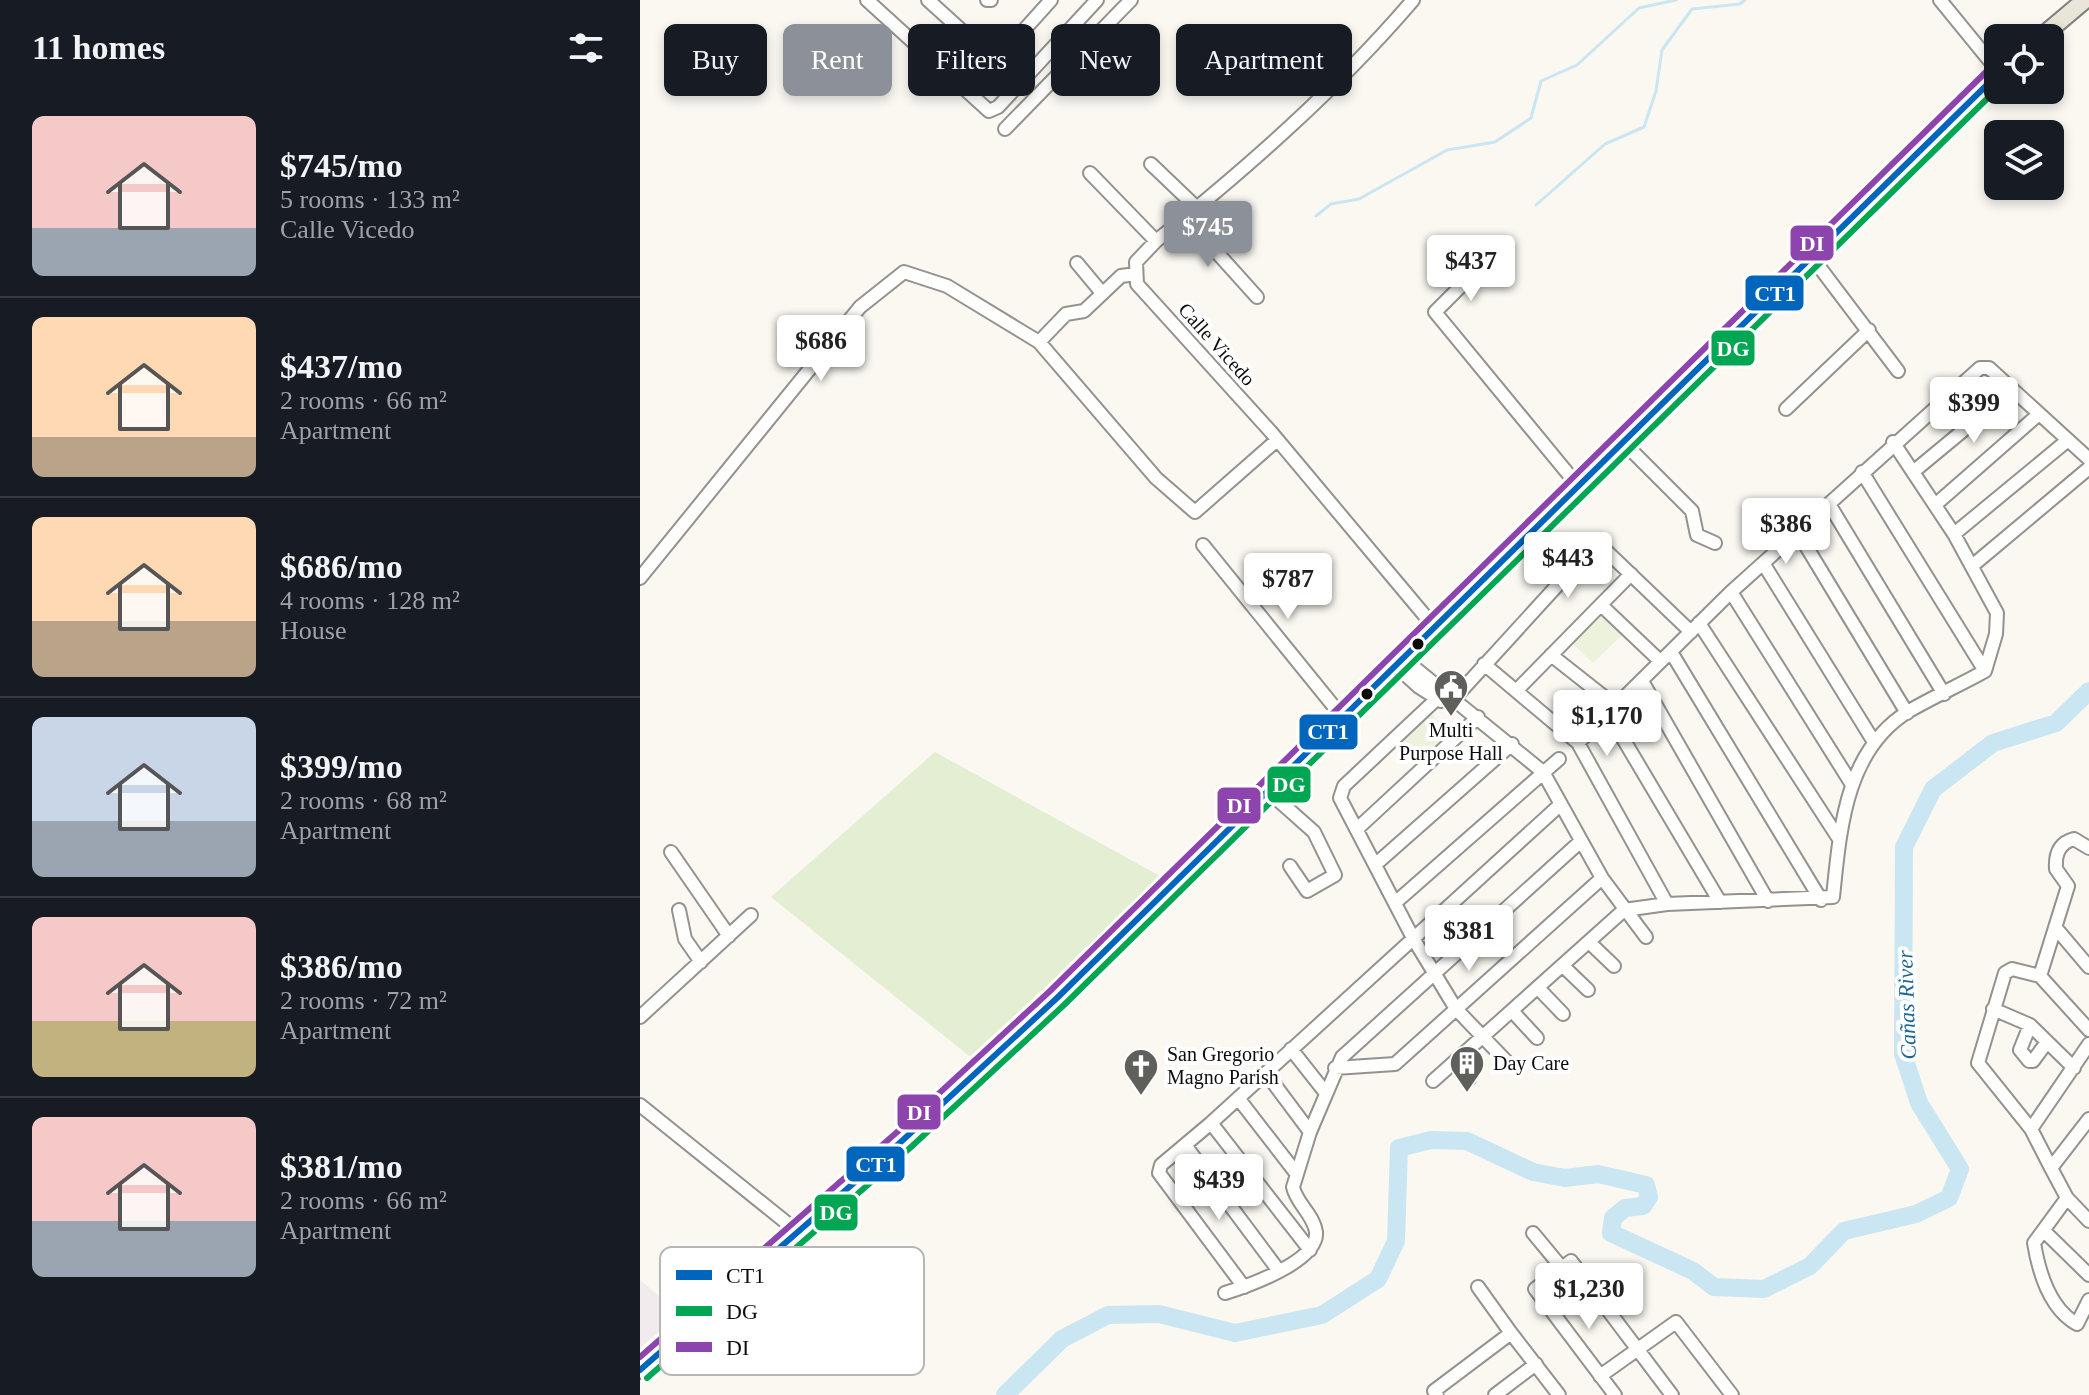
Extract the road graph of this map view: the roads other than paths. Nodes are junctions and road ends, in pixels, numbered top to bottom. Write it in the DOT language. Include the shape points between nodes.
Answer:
graph roads {
  1 [pos="867,0"];
  2 [pos="928,0"];
  3 [pos="1051,0"];
  4 [pos="1097,0"];
  5 [pos="1131,0"];
  6 [pos="1413,0"];
  7 [pos="1940,0"];
  8 [pos="2085,0"];
  9 [pos="2057,24"];
  10 [pos="1984,55"];
  11 [pos="1984,86"];
  12 [pos="1005,129"];
  13 [pos="1151,164"];
  14 [pos="1090,173"];
  15 [pos="1196,207"];
  16 [pos="1185,217"];
  17 [pos="1156,241"];
  18 [pos="1811,256"];
  19 [pos="1077,263"];
  20 [pos="1480,267"];
  21 [pos="1136,274"];
  22 [pos="1102,293"];
  23 [pos="1257,297"];
  24 [pos="1869,330"];
  25 [pos="1039,342"];
  26 [pos="1898,371"];
  27 [pos="2012,390"];
  28 [pos="1786,409"];
  29 [pos="2039,414"];
  30 [pos="1277,440"];
  31 [pos="2068,440"];
  32 [pos="1893,442"];
  33 [pos="1624,443"];
  34 [pos="2089,459"];
  35 [pos="2089,468"];
  36 [pos="1862,472"];
  37 [pos="1913,472"];
  38 [pos="1579,487"];
  39 [pos="1829,504"];
  40 [pos="1935,505"];
  41 [pos="1797,531"];
  42 [pos="1954,534"];
  43 [pos="1715,543"];
  44 [pos="1203,545"];
  45 [pos="1763,563"];
  46 [pos="1972,566"];
  47 [pos="1631,574"];
  48 [pos="640,578"];
  49 [pos="1731,592"];
  50 [pos="1601,605"];
  51 [pos="1695,628"];
  52 [pos="1436,629"];
  53 [pos="1551,655"];
  54 [pos="1666,657"];
  55 [pos="1401,663"];
  56 [pos="1484,664"];
  57 [pos="1985,671"];
  58 [pos="1642,681"];
  59 [pos="1516,691"];
  60 [pos="1944,694"];
  61 [pos="1449,700"];
  62 [pos="1613,711"];
  63 [pos="1907,713"];
  64 [pos="1478,717"];
  65 [pos="1344,719"];
  66 [pos="1874,742"];
  67 [pos="1578,743"];
  68 [pos="1512,744"];
  69 [pos="1559,759"];
  70 [pos="1543,772"];
  71 [pos="1851,783"];
  72 [pos="1269,792"];
  73 [pos="1561,804"];
  74 [pos="1357,829"];
  75 [pos="1839,839"];
  76 [pos="1581,841"];
  77 [pos="2089,848"];
  78 [pos="671,852"];
  79 [pos="1376,864"];
  80 [pos="1290,866"];
  81 [pos="1602,878"];
  82 [pos="1821,900"];
  83 [pos="1768,901"];
  84 [pos="1396,902"];
  85 [pos="1720,902"];
  86 [pos="1667,904"];
  87 [pos="679,910"];
  88 [pos="1624,910"];
  89 [pos="751,915"];
  90 [pos="2055,927"];
  91 [pos="729,936"];
  92 [pos="1646,937"];
  93 [pos="1413,938"];
  94 [pos="1590,943"];
  95 [pos="701,962"];
  96 [pos="1563,966"];
  97 [pos="1614,966"];
  98 [pos="2089,967"];
  99 [pos="1434,973"];
  100 [pos="2040,976"];
  101 [pos="1538,988"];
  102 [pos="1588,990"];
  103 [pos="1456,1009"];
  104 [pos="1993,1009"];
  105 [pos="1513,1012"];
  106 [pos="1563,1014"];
  107 [pos="640,1017"];
  108 [pos="2030,1025"];
  109 [pos="2089,1030"];
  110 [pos="1483,1037"];
  111 [pos="1537,1038"];
  112 [pos="2047,1042"];
  113 [pos="2089,1044"];
  114 [pos="1291,1049"];
  115 [pos="1454,1062"];
  116 [pos="1509,1064"];
  117 [pos="1335,1068"];
  118 [pos="2074,1068"];
  119 [pos="1266,1073"];
  120 [pos="1469,1079"];
  121 [pos="1433,1081"];
  122 [pos="1325,1092"];
  123 [pos="1238,1098"];
  124 [pos="640,1105"];
  125 [pos="2089,1119"];
  126 [pos="1211,1123"];
  127 [pos="2031,1129"];
  128 [pos="1310,1132"];
  129 [pos="1185,1145"];
  130 [pos="2051,1168"];
  131 [pos="1296,1173"];
  132 [pos="2067,1198"];
  133 [pos="2089,1221"];
  134 [pos="2044,1231"];
  135 [pos="798,1232"];
  136 [pos="1533,1233"];
  137 [pos="781,1247"];
  138 [pos="1310,1250"];
  139 [pos="1562,1268"];
  140 [pos="1279,1271"];
  141 [pos="2089,1275"];
  142 [pos="1244,1287"];
  143 [pos="1478,1287"];
  144 [pos="1225,1293"];
  145 [pos="2089,1300"];
  146 [pos="1511,1333"];
  147 [pos="1636,1348"];
  148 [pos="660,1353"];
  149 [pos="1536,1364"];
  150 [pos="640,1370"];
  151 [pos="1600,1376"];
  152 [pos="1435,1393"];
  153 [pos="1495,1395"];
  154 [pos="1559,1395"];
  155 [pos="1615,1395"];
  156 [pos="1672,1395"];
  157 [pos="1732,1395"];
  1 -- 4 [label="street" via="989,111"];
  2 -- 3 [label="street" via="993,59"];
  5 -- 12 [label="street"];
  6 -- 15 [label="street" via="1326,94"];
  7 -- 10 [label="street"];
  8 -- 9 [label="main road"];
  11 -- 18 [label="main road"];
  13 -- 15 [label="street"];
  14 -- 17 [label="street"];
  15 -- 16 [label="street"];
  16 -- 17 [label="street"];
  16 -- 23 [label="street"];
  17 -- 21 [label="street" via="1136,262"];
  18 -- 24 [label="street"];
  18 -- 33 [label="main road"];
  19 -- 22 [label="street"];
  20 -- 38 [label="street" via="1435,312"];
  21 -- 22 [label="street" via="1121,276"];
  21 -- 30 [label="street, Calle Vicedo" via="1137,284"];
  22 -- 25 [label="street" via="1084,311 1066,314"];
  24 -- 26 [label="street"];
  24 -- 28 [label="street"];
  25 -- 30 [label="street" via="1156,478 1195,512"];
  25 -- 48 [label="street" via="947,286 904,272 860,307"];
  27 -- 29 [label="street"];
  27 -- 32 [label="street" via="1989,368 1980,368"];
  27 -- 37 [label="street"];
  29 -- 31 [label="street"];
  29 -- 40 [label="street"];
  30 -- 52 [label="street, Calle Vicedo"];
  31 -- 34 [label="street"];
  31 -- 42 [label="street"];
  32 -- 36 [label="street"];
  32 -- 37 [label="street"];
  33 -- 38 [label="main road"];
  33 -- 43 [label="street" via="1692,511 1697,535"];
  35 -- 46 [label="street"];
  36 -- 39 [label="street"];
  36 -- 57 [label="street"];
  37 -- 40 [label="street"];
  38 -- 52 [label="main road"];
  39 -- 41 [label="street"];
  39 -- 60 [label="street"];
  40 -- 42 [label="street"];
  41 -- 45 [label="street"];
  41 -- 63 [label="street"];
  42 -- 46 [label="street"];
  44 -- 65 [label="street"];
  45 -- 49 [label="street"];
  45 -- 66 [label="street"];
  46 -- 57 [label="street" via="1997,613"];
  47 -- 50 [label="street"];
  47 -- 51 [label="street"];
  47 -- 56 [label="street" via="1597,542"];
  49 -- 51 [label="street"];
  49 -- 71 [label="street"];
  50 -- 53 [label="street"];
  50 -- 54 [label="street"];
  51 -- 54 [label="street"];
  51 -- 75 [label="street"];
  52 -- 55 [label="main road"];
  53 -- 59 [label="street"];
  53 -- 62 [label="street"];
  54 -- 58 [label="street"];
  54 -- 82 [label="street"];
  55 -- 61 [label="street"];
  55 -- 65 [label="main road"];
  56 -- 59 [label="street"];
  56 -- 61 [label="street"];
  57 -- 60 [label="street"];
  58 -- 62 [label="street"];
  58 -- 83 [label="street"];
  59 -- 67 [label="street"];
  60 -- 63 [label="street"];
  61 -- 64 [label="street"];
  61 -- 74 [label="street" via="1344,786 1340,798"];
  62 -- 67 [label="street"];
  62 -- 85 [label="street"];
  63 -- 66 [label="street"];
  64 -- 68 [label="street"];
  64 -- 74 [label="street"];
  65 -- 72 [label="main road"];
  66 -- 71 [label="street"];
  67 -- 86 [label="street"];
  68 -- 70 [label="street"];
  68 -- 79 [label="street"];
  69 -- 70 [label="street"];
  70 -- 73 [label="street"];
  70 -- 84 [label="street"];
  71 -- 75 [label="street"];
  72 -- 80 [label="street" via="1314,832 1335,875 1307,891"];
  72 -- 135 [label="main road" via="1057,998"];
  73 -- 76 [label="street"];
  73 -- 93 [label="street"];
  74 -- 79 [label="street"];
  75 -- 82 [label="street" via="1833,897"];
  76 -- 81 [label="street"];
  76 -- 99 [label="street"];
  77 -- 90 [label="street" via="2074,839 2059,850 2056,869 2068,886"];
  78 -- 91 [label="street"];
  79 -- 84 [label="street"];
  81 -- 88 [label="street"];
  81 -- 103 [label="street"];
  82 -- 83 [label="street"];
  83 -- 85 [label="street"];
  84 -- 93 [label="street"];
  85 -- 86 [label="street"];
  86 -- 88 [label="street"];
  87 -- 95 [label="street" via="685,939"];
  88 -- 92 [label="street"];
  88 -- 94 [label="street"];
  89 -- 91 [label="street"];
  90 -- 98 [label="street"];
  90 -- 100 [label="street"];
  91 -- 95 [label="street"];
  93 -- 99 [label="street"];
  93 -- 114 [label="street"];
  94 -- 96 [label="street"];
  94 -- 97 [label="street"];
  95 -- 107 [label="street"];
  96 -- 101 [label="street"];
  96 -- 102 [label="street"];
  99 -- 103 [label="street"];
  99 -- 117 [label="street"];
  100 -- 104 [label="street" via="2007,970"];
  100 -- 109 [label="street"];
  101 -- 105 [label="street"];
  101 -- 106 [label="street"];
  103 -- 110 [label="street"];
  103 -- 117 [label="street" via="1395,1064"];
  104 -- 108 [label="street"];
  104 -- 127 [label="street" via="1978,1063"];
  105 -- 110 [label="street"];
  105 -- 111 [label="street"];
  108 -- 112 [label="street"];
  108 -- 112 [label="street" via="2020,1050 2029,1061"];
  110 -- 115 [label="street"];
  110 -- 116 [label="street"];
  112 -- 118 [label="street"];
  113 -- 118 [label="street"];
  114 -- 119 [label="street"];
  114 -- 122 [label="street"];
  115 -- 120 [label="street"];
  115 -- 121 [label="street"];
  117 -- 122 [label="street"];
  118 -- 127 [label="street"];
  119 -- 123 [label="street"];
  119 -- 128 [label="street"];
  122 -- 128 [label="street"];
  123 -- 126 [label="street"];
  123 -- 131 [label="street"];
  124 -- 135 [label="street"];
  125 -- 130 [label="street"];
  126 -- 129 [label="street"];
  126 -- 138 [label="street"];
  127 -- 130 [label="street"];
  128 -- 131 [label="street"];
  129 -- 140 [label="street"];
  129 -- 142 [label="street" via="1159,1173"];
  130 -- 132 [label="street"];
  131 -- 138 [label="street" via="1293,1190 1316,1233"];
  132 -- 133 [label="street"];
  132 -- 134 [label="street"];
  134 -- 141 [label="street"];
  134 -- 145 [label="street" via="2035,1249 2058,1308 2077,1324"];
  135 -- 137 [label="main road"];
  136 -- 139 [label="street"];
  138 -- 140 [label="street"];
  139 -- 147 [label="street" via="1571,1261"];
  139 -- 151 [label="street" via="1535,1289"];
  140 -- 142 [label="street"];
  142 -- 144 [label="street"];
  143 -- 146 [label="street"];
  146 -- 149 [label="street"];
  146 -- 152 [label="street"];
  147 -- 151 [label="street"];
  147 -- 156 [label="street"];
  147 -- 157 [label="street" via="1676,1322"];
  148 -- 150 [label="main road"];
  149 -- 153 [label="street"];
  149 -- 154 [label="street"];
  151 -- 155 [label="street"];
}
